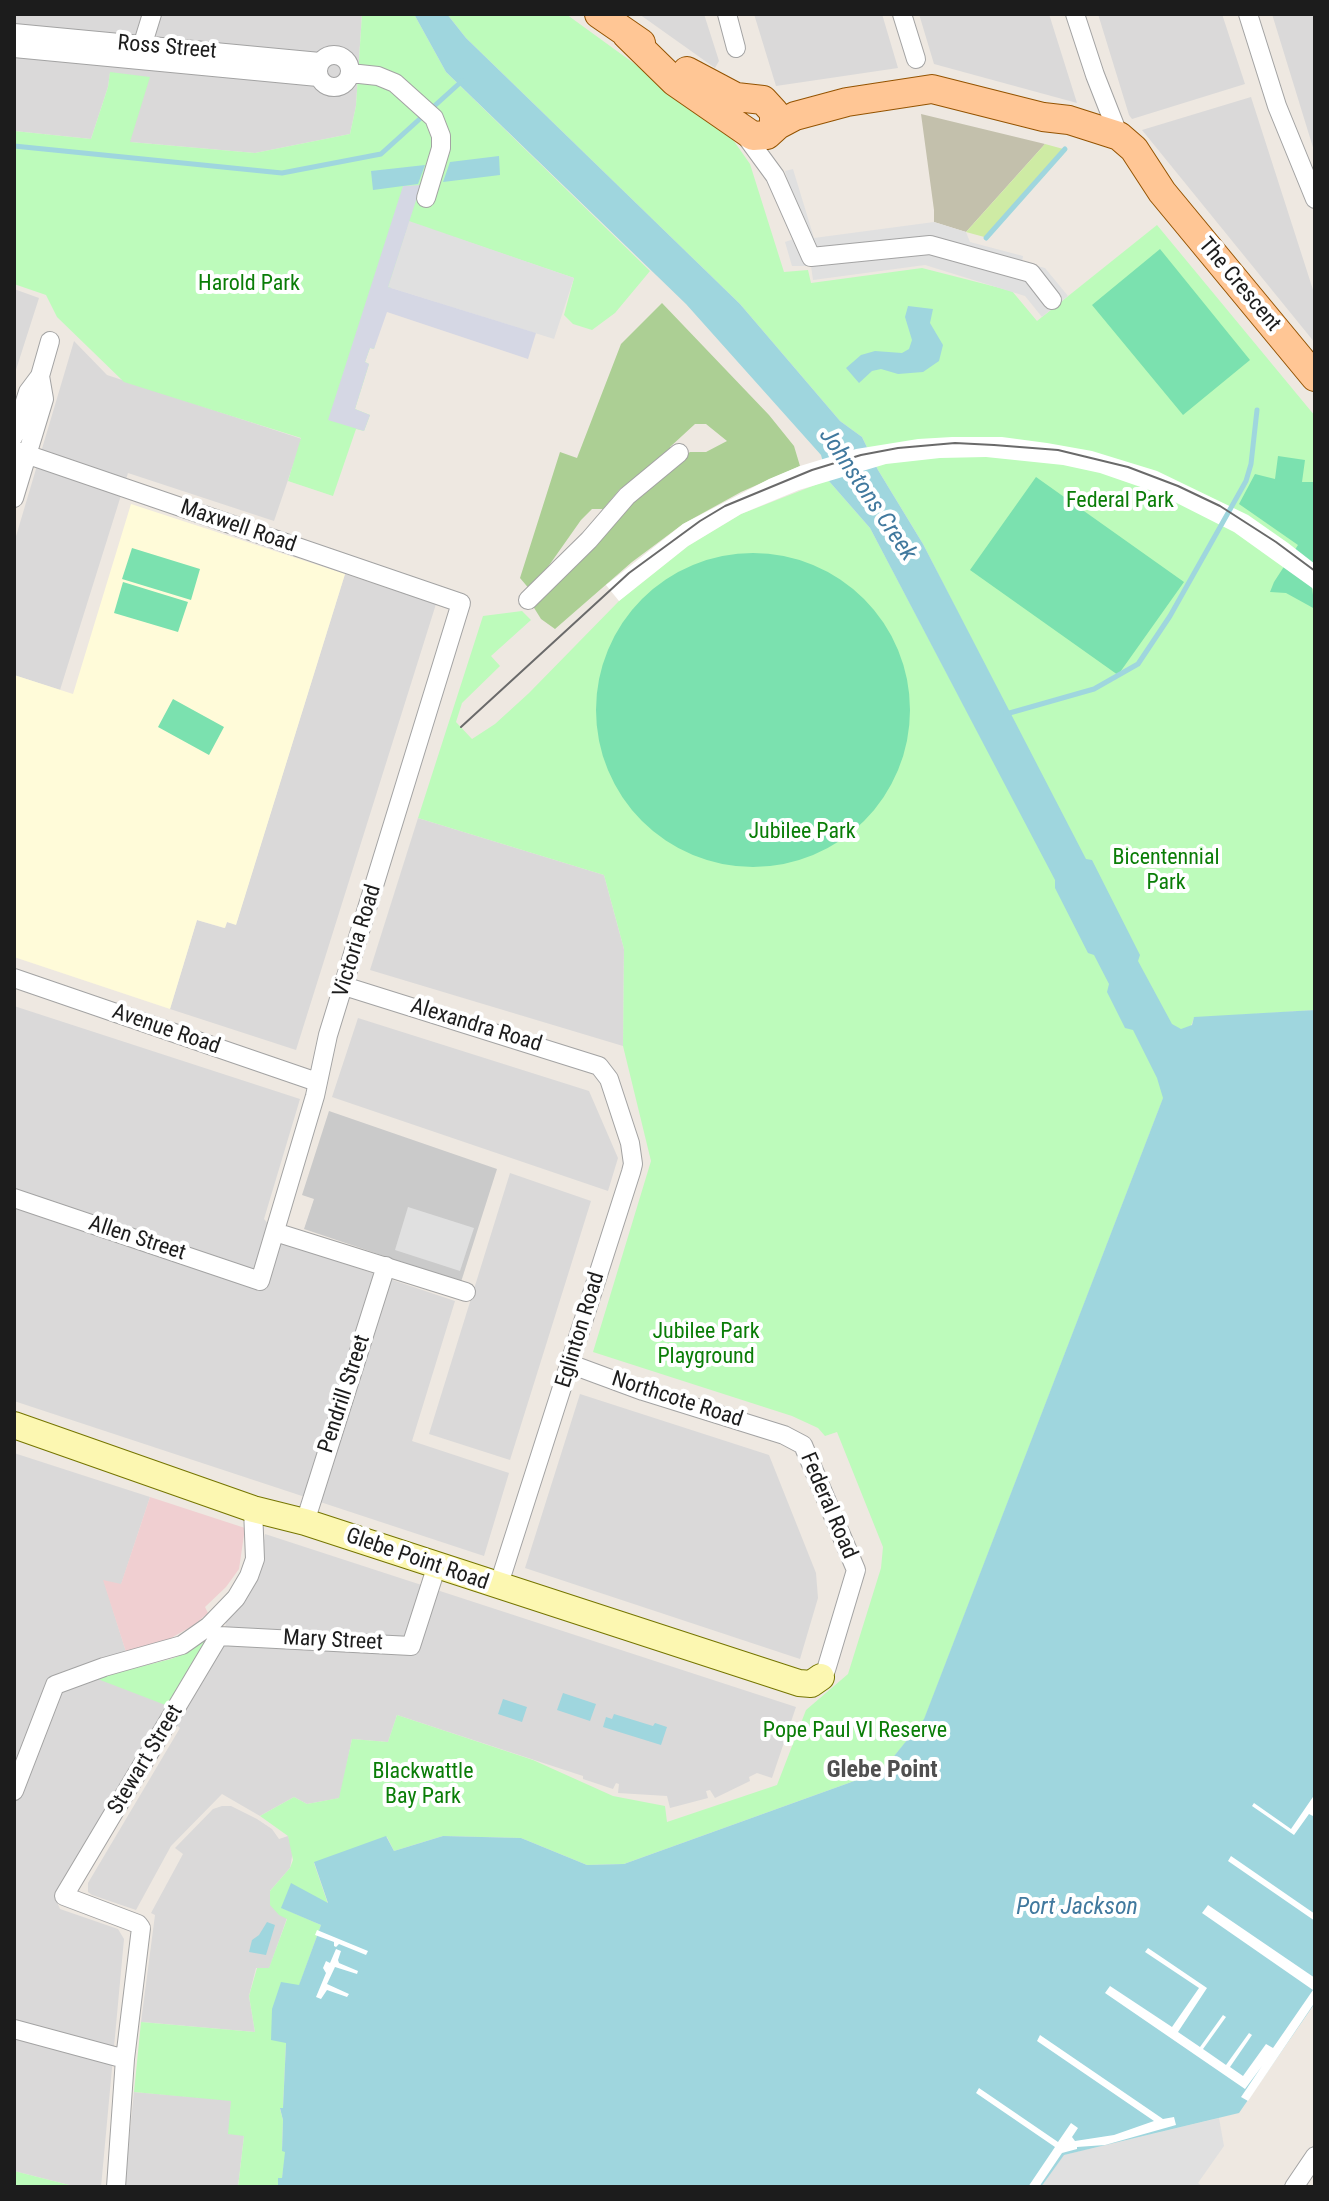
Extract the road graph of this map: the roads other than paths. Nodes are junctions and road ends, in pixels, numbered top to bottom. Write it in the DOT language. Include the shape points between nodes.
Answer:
graph roads {
  1 [pos="152,14"];
  2 [pos="599,14"];
  3 [pos="727,14"];
  4 [pos="902,14"];
  5 [pos="1075,14"];
  6 [pos="1248,14"];
  7 [pos="14,33"];
  8 [pos="627,35"];
  9 [pos="14,48"];
  10 [pos="736,48"];
  11 [pos="140,52"];
  12 [pos="916,59"];
  13 [pos="1095,75"];
  14 [pos="755,98"];
  15 [pos="847,102"];
  16 [pos="1056,118"];
  17 [pos="740,128"];
  18 [pos="774,128"];
  19 [pos="1119,136"];
  20 [pos="1162,192"];
  21 [pos="426,198"];
  22 [pos="1315,199"];
  23 [pos="790,211"];
  24 [pos="1052,300"];
  25 [pos="50,341"];
  26 [pos="40,376"];
  27 [pos="1315,377"];
  28 [pos="14,436"];
  29 [pos="21,453"];
  30 [pos="679,453"];
  31 [pos="14,498"];
  32 [pos="528,600"];
  33 [pos="461,603"];
  34 [pos="14,978"];
  35 [pos="344,986"];
  36 [pos="605,1072"];
  37 [pos="317,1082"];
  38 [pos="14,1198"];
  39 [pos="275,1232"];
  40 [pos="386,1266"];
  41 [pos="260,1281"];
  42 [pos="466,1292"];
  43 [pos="570,1364"];
  44 [pos="14,1425"];
  45 [pos="784,1435"];
  46 [pos="253,1509"];
  47 [pos="305,1522"];
  48 [pos="437,1565"];
  49 [pos="498,1587"];
  50 [pos="214,1631"];
  51 [pos="821,1677"];
  52 [pos="14,1791"];
  53 [pos="14,2029"];
  54 [pos="125,2059"];
  55 [pos="1315,2156"];
  56 [pos="116,2187"];
  57 [pos="1294,2187"];
  1 -- 11 [label="street"];
  2 -- 8 [label="main road, The Crescent"];
  3 -- 10 [label="street"];
  4 -- 12 [label="street"];
  5 -- 13 [label="street"];
  6 -- 22 [label="street" via="1270,87"];
  7 -- 11 [label="street, Ross Street"];
  8 -- 14 [label="main road, The Crescent" via="711,86 739,98"];
  8 -- 17 [label="main road, The Crescent" via="675,82"];
  9 -- 11 [label="street, Ross Street"];
  11 -- 21 [label="street, Ross Street" via="319,69 328,86 346,82 350,73 390,80 428,112 441,136"];
  13 -- 16 [label="street" via="1087,114"];
  13 -- 19 [label="street"];
  14 -- 15 [label="main road, The Crescent"];
  14 -- 17 [label="main road" via="739,109"];
  14 -- 18 [label="main road" via="773,110"];
  15 -- 16 [label="main road, The Crescent" via="935,90"];
  15 -- 18 [label="main road, The Crescent" via="795,116"];
  16 -- 19 [label="main road, The Crescent"];
  16 -- 20 [label="main road, The Crescent" via="1109,145"];
  17 -- 18 [label="main road" via="761,136"];
  17 -- 23 [label="street" via="773,173"];
  18 -- 23 [label="street" via="774,148 789,182"];
  19 -- 20 [label="main road, The Crescent"];
  20 -- 27 [label="main road, The Crescent"];
  23 -- 24 [label="street" via="811,257 930,245 1031,273"];
  25 -- 26 [label="street"];
  26 -- 28 [label="street" via="28,392"];
  26 -- 29 [label="street" via="44,399"];
  29 -- 31 [label="street"];
  29 -- 33 [label="street, Maxwell Road"];
  30 -- 32 [label="street" via="627,496"];
  33 -- 35 [label="street, Victoria Road"];
  34 -- 37 [label="street, Avenue Road"];
  35 -- 36 [label="street, Alexandra Road" via="590,1062"];
  35 -- 37 [label="street, Victoria Road"];
  36 -- 43 [label="street, Eglinton Road" via="633,1164"];
  37 -- 39 [label="street, Victoria Road"];
  38 -- 41 [label="street, Allen Street"];
  39 -- 40 [label="street"];
  39 -- 41 [label="street, Victoria Road"];
  40 -- 42 [label="street"];
  40 -- 47 [label="street, Pendrill Street"];
  43 -- 45 [label="street, Northcote Road"];
  43 -- 49 [label="street, Eglinton Road"];
  44 -- 46 [label="street, Glebe Point Road"];
  45 -- 51 [label="street, Federal Road" via="805,1448 856,1570"];
  46 -- 47 [label="street, Glebe Point Road"];
  46 -- 50 [label="street" via="252,1569"];
  47 -- 48 [label="street, Glebe Point Road"];
  48 -- 49 [label="street, Glebe Point Road"];
  48 -- 50 [label="street, Mary Street" via="411,1646"];
  49 -- 51 [label="street, Glebe Point Road" via="799,1683 811,1684"];
  50 -- 52 [label="street" via="56,1684"];
  50 -- 54 [label="street, Stewart Street" via="64,1896 141,1927"];
  53 -- 54 [label="street"];
  54 -- 56 [label="street"];
  55 -- 57 [label="street"];
}
